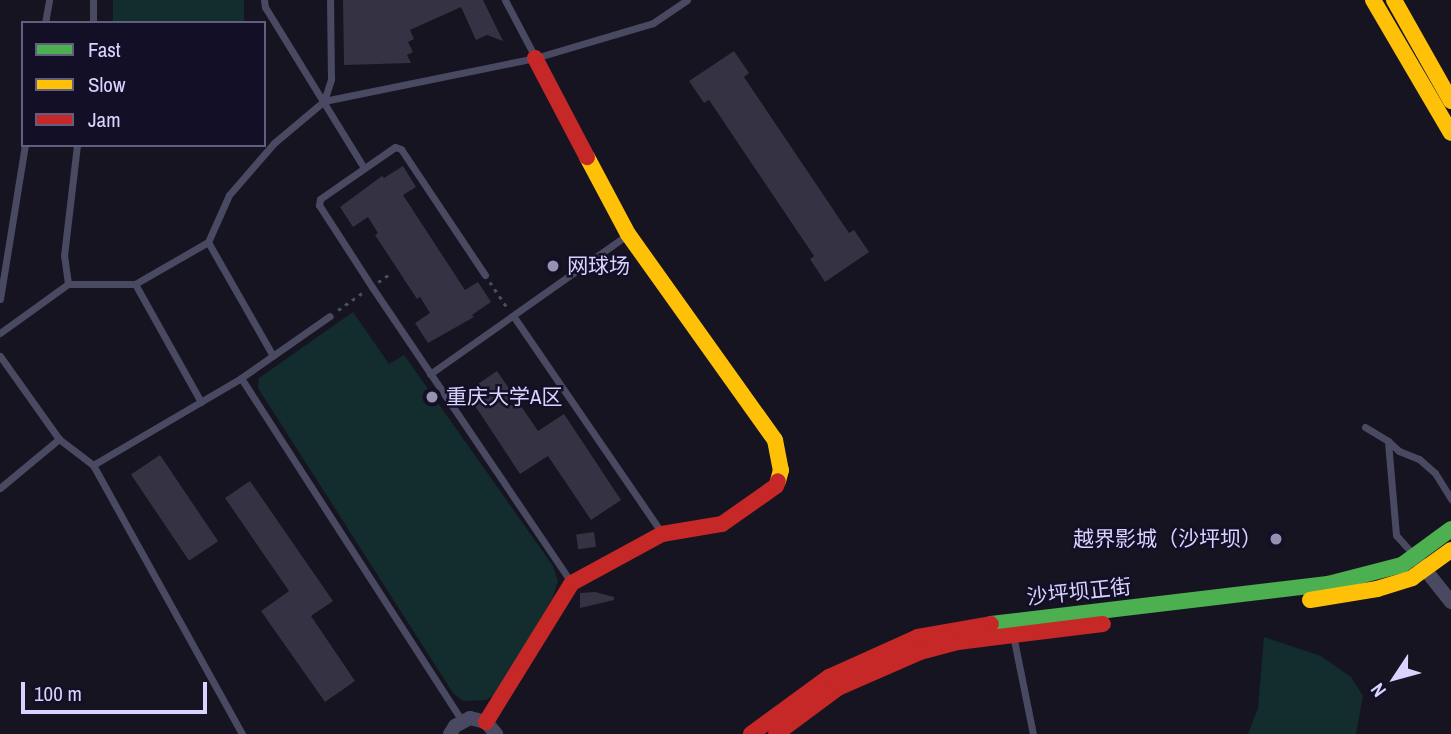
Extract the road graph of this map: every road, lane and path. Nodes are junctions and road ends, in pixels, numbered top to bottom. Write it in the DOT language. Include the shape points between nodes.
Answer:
graph roads {
  1 [pos="49,0"];
  2 [pos="93,0"];
  3 [pos="264,0"];
  4 [pos="330,0"];
  5 [pos="505,0"];
  6 [pos="687,0"];
  7 [pos="1373,0"];
  8 [pos="1394,0"];
  9 [pos="45,21"];
  10 [pos="93,21"];
  11 [pos="535,58"];
  12 [pos="324,101"];
  13 [pos="1451,101"];
  14 [pos="1451,133"];
  15 [pos="25,147"];
  16 [pos="77,147"];
  17 [pos="364,167"];
  18 [pos="628,234"];
  19 [pos="208,242"];
  20 [pos="390,274"];
  21 [pos="485,275"];
  22 [pos="68,284"];
  23 [pos="135,284"];
  24 [pos="372,287"];
  25 [pos="0,299"];
  26 [pos="330,316"];
  27 [pos="514,317"];
  28 [pos="0,332"];
  29 [pos="0,356"];
  30 [pos="273,356"];
  31 [pos="430,374"];
  32 [pos="241,378"];
  33 [pos="201,402"];
  34 [pos="1365,427"];
  35 [pos="60,439"];
  36 [pos="1388,441"];
  37 [pos="93,465"];
  38 [pos="0,488"];
  39 [pos="1451,499"];
  40 [pos="1451,529"];
  41 [pos="662,534"];
  42 [pos="1451,550"];
  43 [pos="1420,562"];
  44 [pos="572,583"];
  45 [pos="1451,602"];
  46 [pos="1013,635"];
  47 [pos="462,721"];
  48 [pos="491,728"];
  49 [pos="242,734"];
  50 [pos="450,734"];
  51 [pos="751,734"];
  52 [pos="776,734"];
  53 [pos="1033,734"];
  1 -- 9 [label="lane"];
  2 -- 10 [label="lane"];
  3 -- 12 [label="lane"];
  4 -- 12 [label="lane" via="331,79"];
  5 -- 11 [label="lane"];
  6 -- 11 [label="lane" via="653,23"];
  7 -- 14 [label="main road"];
  8 -- 13 [label="main road"];
  11 -- 12 [label="lane"];
  11 -- 18 [label="main road"];
  12 -- 17 [label="lane"];
  12 -- 19 [label="lane" via="274,143 229,195"];
  15 -- 25 [label="lane"];
  16 -- 22 [label="lane" via="64,255"];
  17 -- 21 [label="lane" via="395,147 401,149"];
  17 -- 24 [label="lane" via="323,195 319,205"];
  18 -- 27 [label="lane"];
  18 -- 41 [label="main road" via="775,440 780,455 776,486 722,524"];
  19 -- 23 [label="lane"];
  19 -- 30 [label="lane"];
  20 -- 24 [label="path"];
  21 -- 27 [label="path"];
  22 -- 23 [label="lane"];
  22 -- 28 [label="lane"];
  23 -- 33 [label="lane"];
  24 -- 26 [label="path"];
  24 -- 31 [label="lane"];
  26 -- 30 [label="lane"];
  27 -- 31 [label="lane"];
  27 -- 41 [label="lane"];
  29 -- 35 [label="lane"];
  30 -- 32 [label="lane"];
  31 -- 44 [label="lane"];
  32 -- 33 [label="lane"];
  32 -- 47 [label="lane"];
  33 -- 37 [label="lane"];
  34 -- 36 [label="lane"];
  35 -- 37 [label="lane"];
  35 -- 38 [label="lane"];
  36 -- 39 [label="lane" via="1427,466"];
  36 -- 43 [label="lane" via="1396,535"];
  37 -- 49 [label="lane"];
  40 -- 43 [label="main road, 沙坪坝正街" via="1430,544"];
  41 -- 44 [label="main road"];
  42 -- 43 [label="main road"];
  43 -- 45 [label="street"];
  43 -- 46 [label="main road, 沙坪坝正街" via="1412,578 1328,598"];
  43 -- 51 [label="main road, 沙坪坝正街" via="1328,584 1014,620 918,637 830,677"];
  44 -- 48 [label="main road"];
  46 -- 52 [label="main road, 沙坪坝正街" via="958,642 887,664 838,688"];
  46 -- 53 [label="lane"];
  47 -- 48 [label="street" via="470,718"];
  47 -- 50 [label="street"];
}
